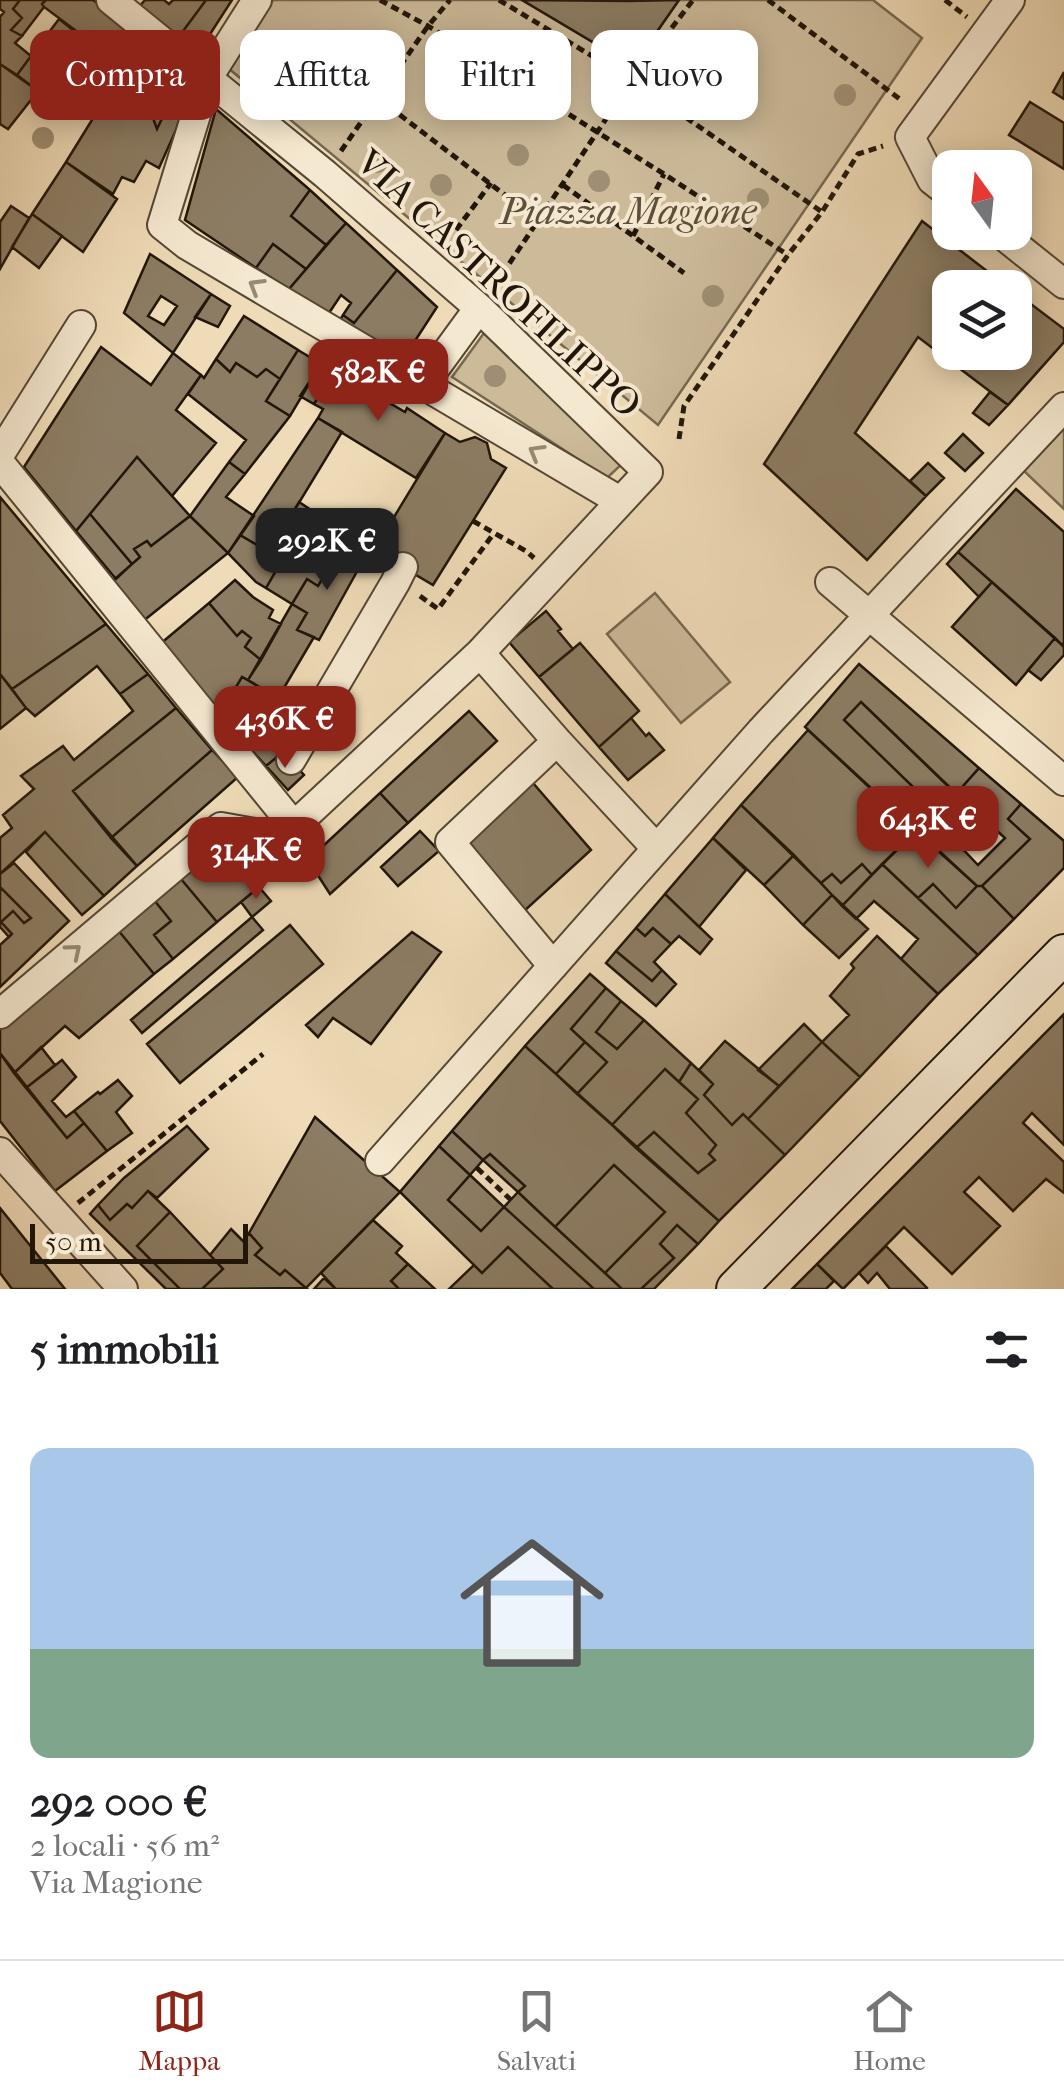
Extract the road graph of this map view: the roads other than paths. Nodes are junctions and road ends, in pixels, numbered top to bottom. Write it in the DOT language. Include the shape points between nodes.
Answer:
graph roads {
  1 [pos="111,0"];
  2 [pos="258,0"];
  3 [pos="1010,0"];
  4 [pos="147,30"];
  5 [pos="220,60"];
  6 [pos="220,90"];
  7 [pos="195,120"];
  8 [pos="932,180"];
  9 [pos="1021,250"];
  10 [pos="1064,284"];
  11 [pos="479,308"];
  12 [pos="81,325"];
  13 [pos="422,386"];
  14 [pos="1064,407"];
  15 [pos="0,454"];
  16 [pos="0,463"];
  17 [pos="620,501"];
  18 [pos="408,580"];
  19 [pos="830,582"];
  20 [pos="870,615"];
  21 [pos="480,653"];
  22 [pos="556,742"];
  23 [pos="290,760"];
  24 [pos="1064,781"];
  25 [pos="294,826"];
  26 [pos="656,848"];
  27 [pos="1064,954"];
  28 [pos="553,966"];
  29 [pos="0,1014"];
  30 [pos="2,1158"];
  31 [pos="380,1160"];
  32 [pos="123,1289"];
  33 [pos="736,1289"];
  1 -- 4 [label="street, VIA CASTROFILIPPO"];
  2 -- 5 [label="street"];
  3 -- 8 [label="street" via="917,127"];
  6 -- 11 [label="street, VIA CASTROFILIPPO"];
  13 -- 7 [label="street, one-way" via="162,225"];
  9 -- 10 [label="street"];
  11 -- 13 [label="street"];
  11 -- 17 [label="street, VIA CASTROFILIPPO" via="648,472"];
  12 -- 15 [label="street"];
  17 -- 13 [label="street, one-way"];
  14 -- 20 [label="street"];
  16 -- 25 [label="street"];
  17 -- 21 [label="street"];
  18 -- 23 [label="street" via="396,583"];
  19 -- 20 [label="street"];
  20 -- 24 [label="street"];
  20 -- 26 [label="street"];
  21 -- 22 [label="street"];
  21 -- 25 [label="street"];
  22 -- 26 [label="street"];
  22 -- 28 [label="street" via="450,842"];
  29 -- 25 [label="street, one-way" via="220,827 278,836"];
  26 -- 28 [label="street"];
  27 -- 33 [label="street"];
  28 -- 31 [label="street"];
  30 -- 32 [label="street"];
}
